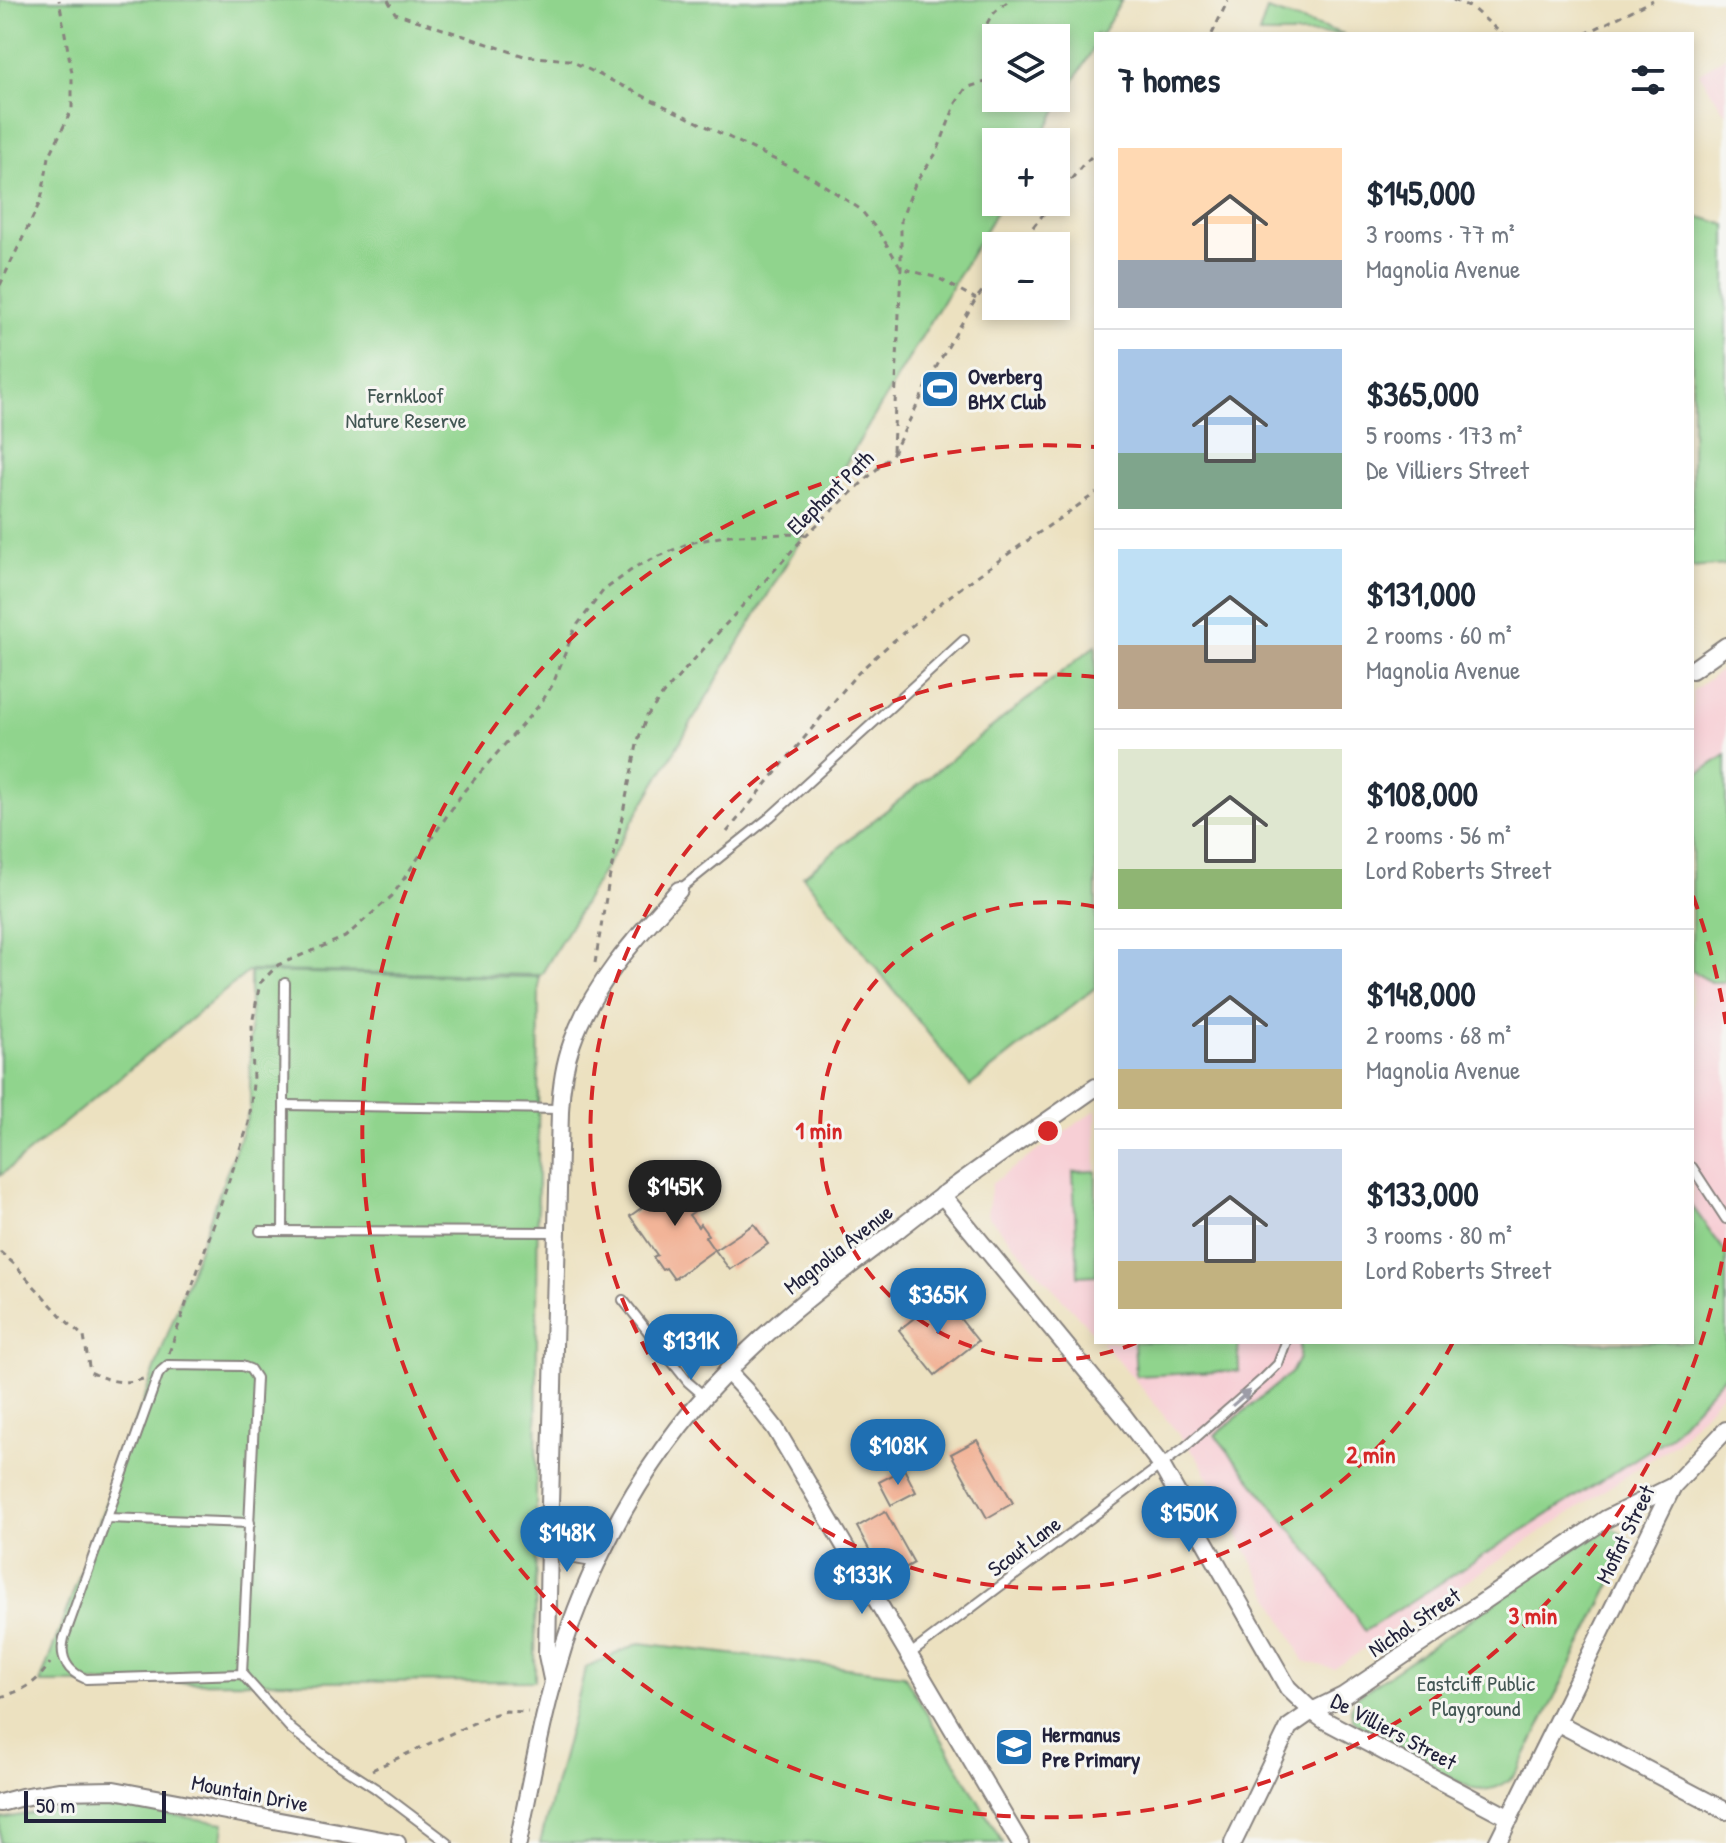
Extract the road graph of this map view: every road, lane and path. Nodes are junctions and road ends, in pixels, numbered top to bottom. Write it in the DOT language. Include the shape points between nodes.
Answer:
graph roads {
  1 [pos="59,0"];
  2 [pos="388,0"];
  3 [pos="1010,0"];
  4 [pos="1228,0"];
  5 [pos="1453,0"];
  6 [pos="1653,0"];
  7 [pos="986,24"];
  8 [pos="1213,32"];
  9 [pos="1500,32"];
  10 [pos="1589,32"];
  11 [pos="982,83"];
  12 [pos="1094,154"];
  13 [pos="1070,181"];
  14 [pos="1041,216"];
  15 [pos="1029,232"];
  16 [pos="901,268"];
  17 [pos="0,285"];
  18 [pos="982,292"];
  19 [pos="976,299"];
  20 [pos="892,455"];
  21 [pos="1094,494"];
  22 [pos="807,534"];
  23 [pos="964,640"];
  24 [pos="1726,646"];
  25 [pos="1694,669"];
  26 [pos="728,831"];
  27 [pos="679,890"];
  28 [pos="594,967"];
  29 [pos="285,983"];
  30 [pos="1094,1088"];
  31 [pos="284,1105"];
  32 [pos="560,1109"];
  33 [pos="1694,1170"];
  34 [pos="942,1195"];
  35 [pos="1726,1219"];
  36 [pos="260,1231"];
  37 [pos="283,1231"];
  38 [pos="557,1232"];
  39 [pos="0,1252"];
  40 [pos="623,1300"];
  41 [pos="1285,1344"];
  42 [pos="161,1371"];
  43 [pos="727,1371"];
  44 [pos="705,1396"];
  45 [pos="1726,1430"];
  46 [pos="1161,1465"];
  47 [pos="1673,1486"];
  48 [pos="107,1518"];
  49 [pos="250,1523"];
  50 [pos="549,1544"];
  51 [pos="599,1559"];
  52 [pos="64,1638"];
  53 [pos="909,1656"];
  54 [pos="242,1674"];
  55 [pos="553,1685"];
  56 [pos="0,1697"];
  57 [pos="1312,1711"];
  58 [pos="545,1716"];
  59 [pos="1558,1723"];
  60 [pos="358,1777"];
  61 [pos="0,1803"];
  62 [pos="1726,1811"];
  63 [pos="1510,1818"];
  64 [pos="397,1843"];
  65 [pos="448,1843"];
  66 [pos="518,1843"];
  67 [pos="1020,1843"];
  68 [pos="1233,1843"];
  69 [pos="1497,1843"];
  1 -- 17 [label="path" via="72,73 72,109 49,157 41,200"];
  2 -- 16 [label="path" via="395,13 524,56 569,60 813,178 860,209"];
  3 -- 7 [label="path"];
  4 -- 8 [label="path"];
  5 -- 9 [label="path" via="1471,7"];
  6 -- 10 [label="path"];
  11 -- 16 [label="path" via="966,88 956,103 937,152 915,184 901,220"];
  12 -- 13 [label="path"];
  14 -- 15 [label="path"];
  16 -- 19 [label="path" via="938,278"];
  16 -- 20 [label="path"];
  18 -- 19 [label="path, Elephant Path"];
  19 -- 20 [label="path, Elephant Path"];
  20 -- 22 [label="path, Elephant Path"];
  21 -- 26 [label="path" via="944,600 874,658"];
  22 -- 28 [label="path, Elephant Path" via="647,716"];
  22 -- 42 [label="path" via="730,535 689,543 637,566 603,591 575,628 541,703 464,791 392,896 345,937 278,965 260,983 252,1024 249,1123"];
  23 -- 27 [label="lane" via="770,817"];
  24 -- 25 [label="street"];
  27 -- 32 [label="street" via="630,946 587,1010 567,1058"];
  29 -- 31 [label="lane"];
  30 -- 34 [label="street, Magnolia Avenue"];
  31 -- 32 [label="lane"];
  31 -- 37 [label="lane"];
  32 -- 38 [label="street"];
  33 -- 35 [label="lane"];
  34 -- 43 [label="street, Magnolia Avenue" via="843,1270"];
  34 -- 46 [label="street, De Villiers Street"];
  36 -- 37 [label="lane"];
  37 -- 38 [label="lane"];
  38 -- 50 [label="street"];
  39 -- 42 [label="path" via="84,1337 90,1372 108,1381 131,1383"];
  40 -- 44 [label="lane"];
  46 -- 41 [label="lane, Scout Lane, one-way" via="1264,1378 1278,1364"];
  42 -- 48 [label="lane"];
  42 -- 49 [label="lane" via="172,1364 238,1366 254,1373"];
  43 -- 44 [label="street, Magnolia Avenue"];
  43 -- 53 [label="street" via="775,1428"];
  44 -- 51 [label="street, Magnolia Avenue" via="643,1480"];
  45 -- 47 [label="street, Moffat Street"];
  46 -- 53 [label="lane, Scout Lane"];
  46 -- 57 [label="street, De Villiers Street" via="1288,1688"];
  47 -- 57 [label="street, Nichol Street" via="1606,1519 1343,1696"];
  47 -- 59 [label="street, Moffat Street"];
  48 -- 49 [label="lane"];
  48 -- 52 [label="lane"];
  49 -- 54 [label="lane"];
  50 -- 51 [label="street"];
  50 -- 55 [label="street" via="547,1655"];
  51 -- 55 [label="street, Magnolia Avenue"];
  52 -- 54 [label="lane" via="66,1665 86,1679"];
  52 -- 56 [label="path" via="48,1667 29,1686"];
  53 -- 67 [label="street"];
  54 -- 60 [label="lane" via="291,1729"];
  55 -- 58 [label="street, Magnolia Avenue"];
  57 -- 63 [label="street, De Villiers Street"];
  57 -- 68 [label="street, Nichol Street" via="1289,1727"];
  58 -- 60 [label="path" via="506,1711 489,1716"];
  58 -- 66 [label="street, Magnolia Avenue"];
  59 -- 62 [label="street"];
  59 -- 63 [label="street, Moffat Street"];
  60 -- 65 [label="lane"];
  61 -- 64 [label="street, Mountain Drive" via="60,1791 114,1790"];
  63 -- 69 [label="street, Moffat Street"];
}
